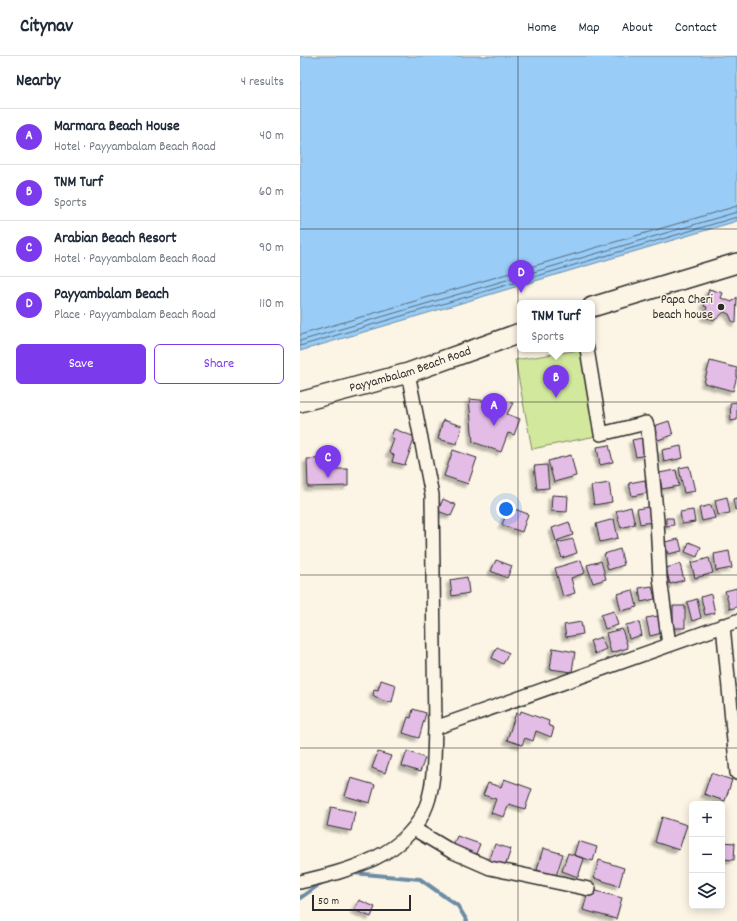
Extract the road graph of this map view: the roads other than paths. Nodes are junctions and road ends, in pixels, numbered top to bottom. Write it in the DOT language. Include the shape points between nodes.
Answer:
graph roads {
  1 [pos="737,263"];
  2 [pos="595,306"];
  3 [pos="517,334"];
  4 [pos="587,352"];
  5 [pos="408,373"];
  6 [pos="300,402"];
  7 [pos="737,621"];
  8 [pos="723,625"];
  9 [pos="669,645"];
  10 [pos="435,728"];
  11 [pos="737,773"];
  12 [pos="414,828"];
  13 [pos="300,882"];
  14 [pos="589,889"];
  1 -- 2 [label="main road"];
  3 -- 5 [label="main road, Payyambalam Beach Road"];
  4 -- 9 [label="street" via="601,434 646,423 648,429 660,578"];
  5 -- 6 [label="main road, Payyambalam Beach Road"];
  5 -- 10 [label="street" via="432,495"];
  7 -- 8 [label="street"];
  8 -- 9 [label="street"];
  8 -- 11 [label="street"];
  9 -- 10 [label="street"];
  10 -- 12 [label="street" via="427,804"];
  12 -- 13 [label="street" via="392,849 370,861 335,874"];
  12 -- 14 [label="street" via="451,851 490,868"];
}
